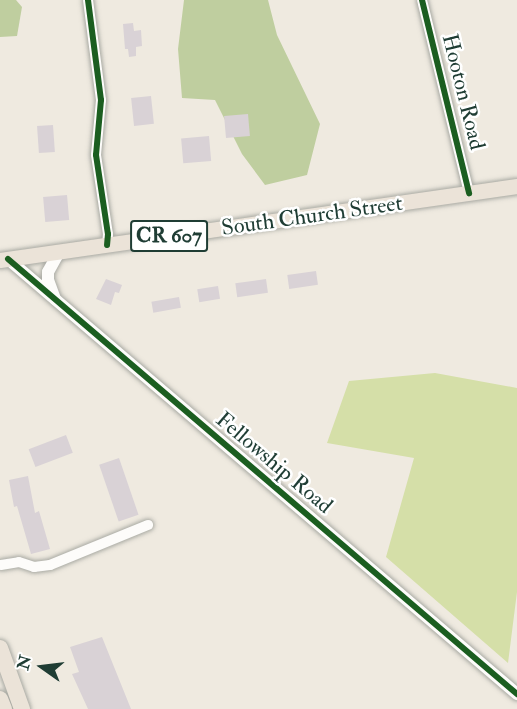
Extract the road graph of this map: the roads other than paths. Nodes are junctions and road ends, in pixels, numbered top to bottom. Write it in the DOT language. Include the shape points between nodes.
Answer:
graph roads {
  1 [pos="88,0"];
  2 [pos="422,0"];
  3 [pos="517,186"];
  4 [pos="469,193"];
  5 [pos="107,245"];
  6 [pos="59,252"];
  7 [pos="4,259"];
  8 [pos="55,300"];
  9 [pos="148,525"];
  10 [pos="0,565"];
  11 [pos="0,648"];
  12 [pos="517,694"];
  13 [pos="0,699"];
  14 [pos="3,709"];
  15 [pos="22,709"];
  1 -- 5 [label="street" via="101,100 96,149"];
  2 -- 4 [label="street, Hooton Road"];
  3 -- 4 [label="main road, South Church Street / CR 607"];
  4 -- 5 [label="main road, South Church Street / CR 607"];
  5 -- 6 [label="main road, South Church Street / CR 607"];
  6 -- 7 [label="main road, South Church Street / CR 607"];
  6 -- 8 [label="street" via="48,272"];
  7 -- 8 [label="street, Fellowship Road"];
  8 -- 12 [label="street, Fellowship Road"];
  9 -- 10 [label="street" via="50,565"];
  11 -- 15 [label="highway"];
  13 -- 14 [label="highway"];
}
